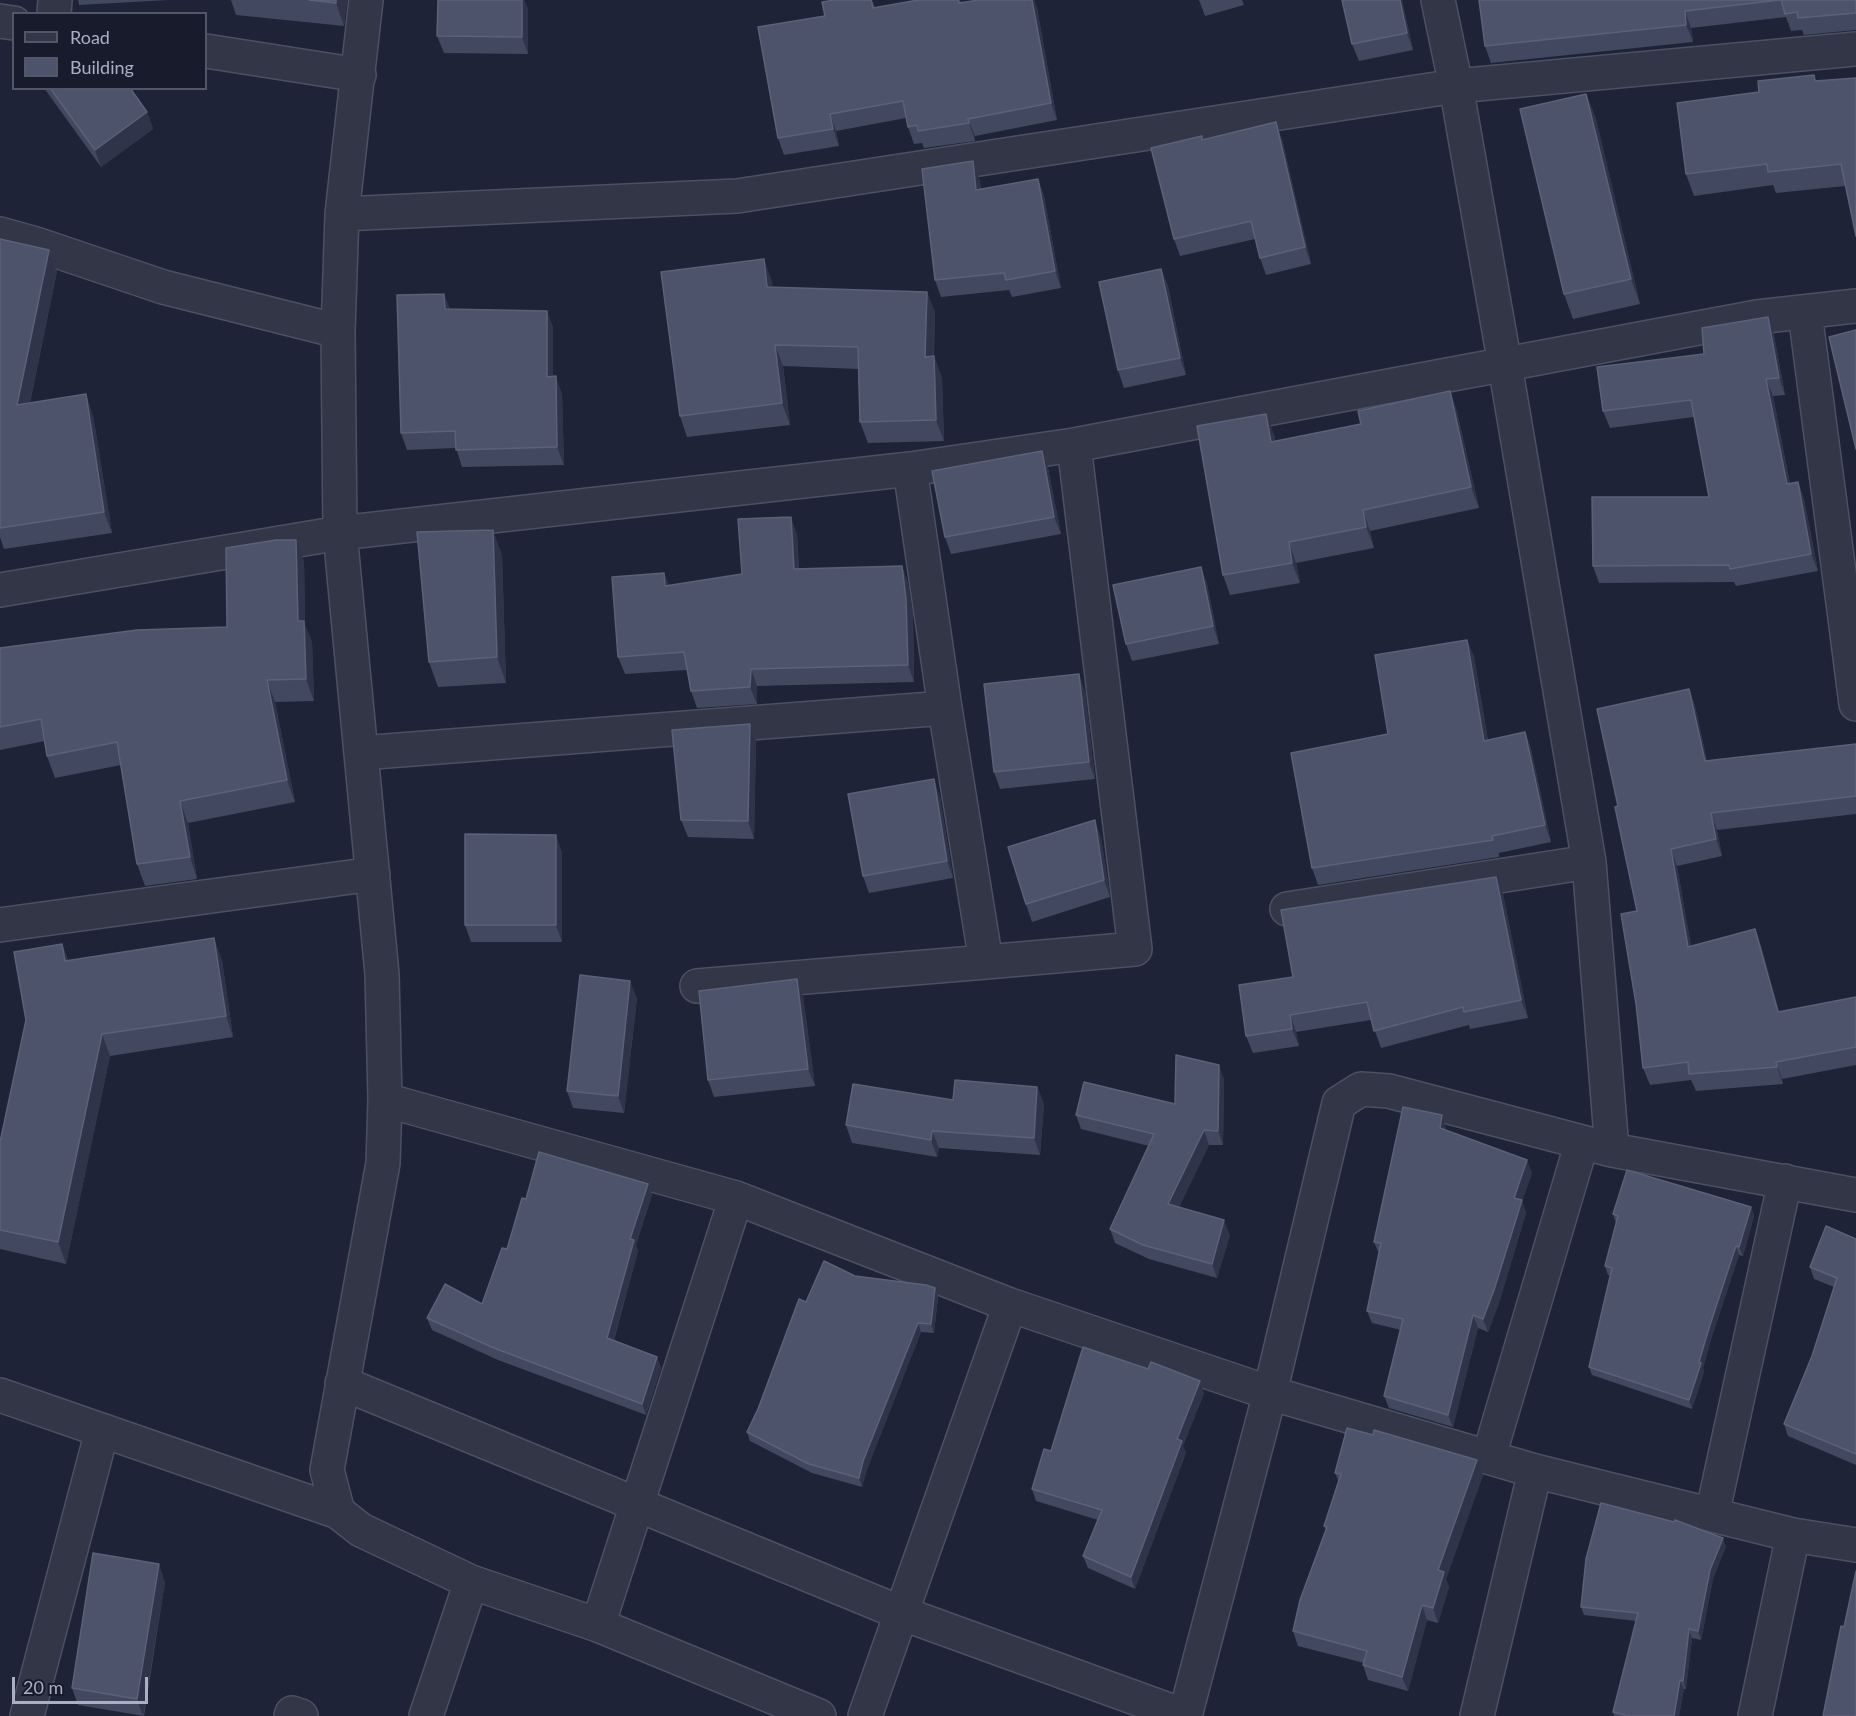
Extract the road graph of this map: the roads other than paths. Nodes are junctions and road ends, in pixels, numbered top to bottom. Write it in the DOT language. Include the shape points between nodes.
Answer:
graph roads {
  1 [pos="366,0"];
  2 [pos="1438,0"];
  3 [pos="1856,49"];
  4 [pos="207,51"];
  5 [pos="359,75"];
  6 [pos="1456,86"];
  7 [pos="342,214"];
  8 [pos="0,234"];
  9 [pos="1856,306"];
  10 [pos="1805,313"];
  11 [pos="338,331"];
  12 [pos="1505,365"];
  13 [pos="1074,445"];
  14 [pos="910,469"];
  15 [pos="340,533"];
  16 [pos="0,590"];
  17 [pos="1850,617"];
  18 [pos="1856,704"];
  19 [pos="945,708"];
  20 [pos="361,753"];
  21 [pos="1589,862"];
  22 [pos="372,874"];
  23 [pos="1287,909"];
  24 [pos="0,925"];
  25 [pos="986,962"];
  26 [pos="697,986"];
  27 [pos="385,1100"];
  28 [pos="1597,1146"];
  29 [pos="1785,1181"];
  30 [pos="1856,1195"];
  31 [pos="736,1198"];
  32 [pos="1010,1305"];
  33 [pos="342,1383"];
  34 [pos="1270,1393"];
  35 [pos="0,1395"];
  36 [pos="102,1431"];
  37 [pos="1489,1456"];
  38 [pos="1535,1471"];
  39 [pos="638,1506"];
  40 [pos="338,1512"];
  41 [pos="1712,1515"];
  42 [pos="1793,1535"];
  43 [pos="1856,1545"];
  44 [pos="471,1582"];
  45 [pos="901,1613"];
  46 [pos="598,1625"];
  47 [pos="27,1716"];
  48 [pos="291,1716"];
  49 [pos="301,1716"];
  50 [pos="426,1716"];
  51 [pos="819,1716"];
  52 [pos="864,1716"];
  53 [pos="1185,1716"];
  54 [pos="1477,1716"];
  55 [pos="1755,1716"];
  1 -- 5 [label="street"];
  2 -- 6 [label="street"];
  3 -- 6 [label="street"];
  4 -- 5 [label="street"];
  5 -- 7 [label="street"];
  6 -- 7 [label="street" via="737,196"];
  6 -- 12 [label="street"];
  7 -- 11 [label="street"];
  8 -- 11 [label="street" via="163,287"];
  9 -- 10 [label="street"];
  10 -- 12 [label="street" via="1757,317"];
  10 -- 17 [label="street"];
  11 -- 15 [label="street"];
  12 -- 13 [label="street"];
  12 -- 21 [label="street"];
  13 -- 14 [label="street"];
  13 -- 25 [label="street" via="1135,949"];
  14 -- 15 [label="street"];
  14 -- 19 [label="street"];
  15 -- 16 [label="street"];
  15 -- 20 [label="street"];
  17 -- 18 [label="street"];
  19 -- 20 [label="street"];
  19 -- 25 [label="street"];
  20 -- 22 [label="street"];
  21 -- 23 [label="street"];
  21 -- 28 [label="street"];
  22 -- 24 [label="street"];
  22 -- 27 [label="street" via="382,975"];
  25 -- 26 [label="street"];
  27 -- 31 [label="street"];
  27 -- 33 [label="street" via="383,1163"];
  28 -- 29 [label="street"];
  28 -- 34 [label="street" via="1389,1091 1361,1089 1339,1103"];
  28 -- 37 [label="street"];
  29 -- 30 [label="street"];
  29 -- 41 [label="street"];
  31 -- 32 [label="street"];
  31 -- 39 [label="street"];
  32 -- 34 [label="street"];
  32 -- 45 [label="street"];
  33 -- 39 [label="street"];
  33 -- 40 [label="street" via="327,1470"];
  34 -- 37 [label="street"];
  34 -- 53 [label="street"];
  35 -- 36 [label="street"];
  36 -- 40 [label="street"];
  36 -- 47 [label="street"];
  37 -- 38 [label="street"];
  38 -- 41 [label="street"];
  38 -- 54 [label="street"];
  39 -- 45 [label="street"];
  39 -- 46 [label="street"];
  40 -- 44 [label="street" via="362,1530"];
  41 -- 42 [label="street"];
  42 -- 43 [label="street"];
  42 -- 55 [label="street"];
  44 -- 46 [label="street"];
  44 -- 50 [label="street"];
  45 -- 52 [label="street"];
  45 -- 53 [label="street"];
  46 -- 51 [label="street"];
  48 -- 49 [label="street"];
}
